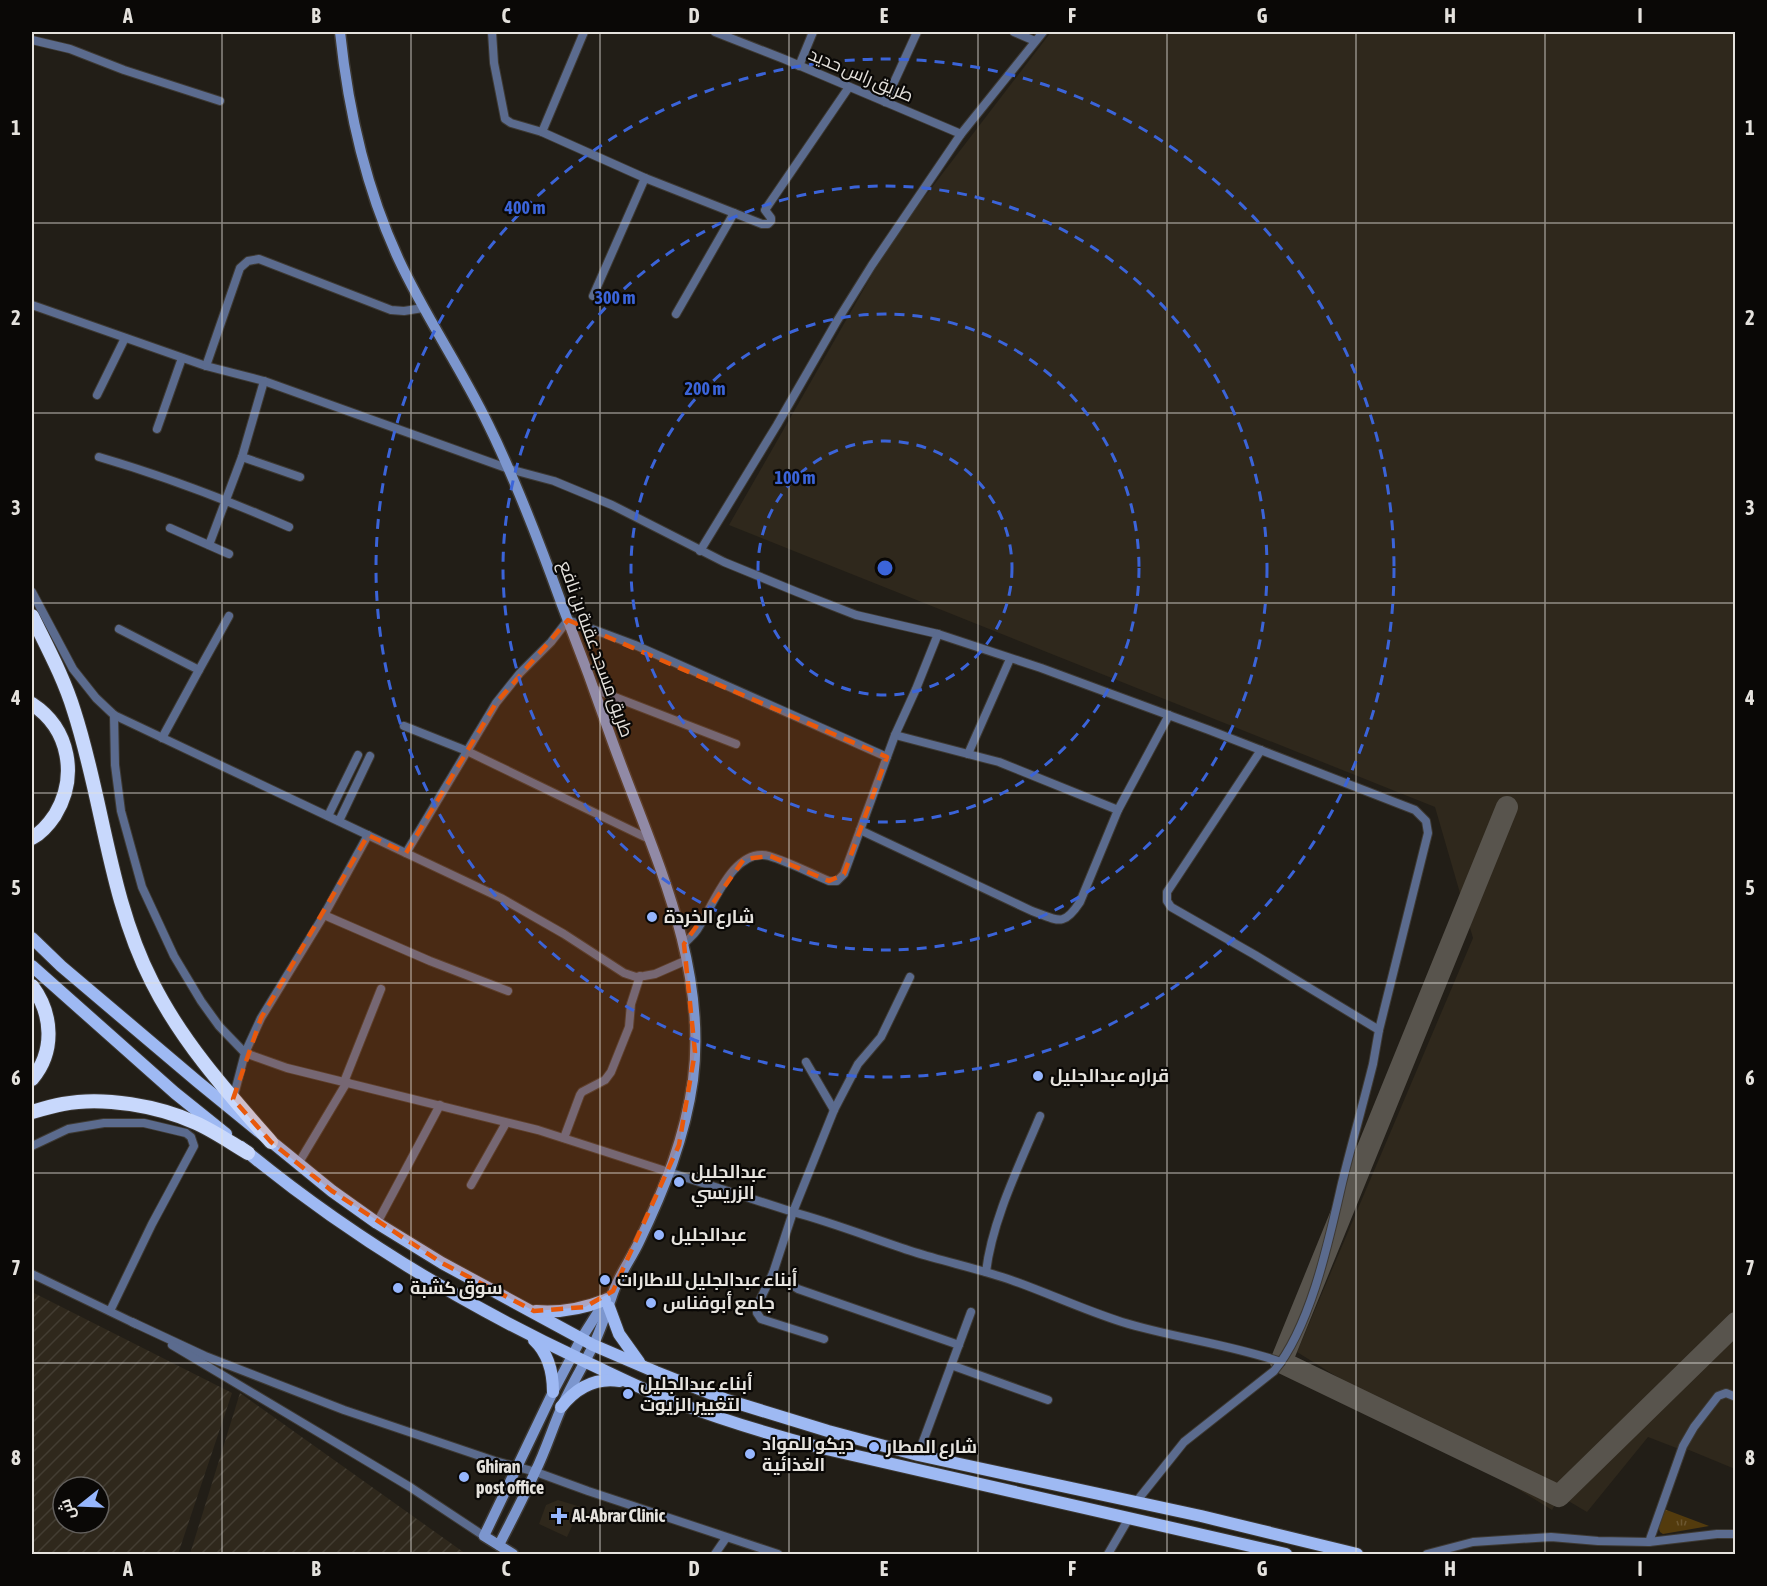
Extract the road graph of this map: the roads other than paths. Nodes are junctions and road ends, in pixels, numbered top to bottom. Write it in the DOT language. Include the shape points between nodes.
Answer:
graph roads {
  1 [pos="340,32"];
  2 [pos="492,32"];
  3 [pos="584,32"];
  4 [pos="715,32"];
  5 [pos="813,32"];
  6 [pos="917,32"];
  7 [pos="1014,32"];
  8 [pos="1043,32"];
  9 [pos="32,40"];
  10 [pos="1035,41"];
  11 [pos="799,66"];
  12 [pos="849,87"];
  13 [pos="220,101"];
  14 [pos="885,102"];
  15 [pos="542,132"];
  16 [pos="961,134"];
  17 [pos="645,178"];
  18 [pos="735,213"];
  19 [pos="593,296"];
  20 [pos="32,305"];
  21 [pos="423,308"];
  22 [pos="676,314"];
  23 [pos="125,338"];
  24 [pos="182,358"];
  25 [pos="206,366"];
  26 [pos="264,381"];
  27 [pos="97,395"];
  28 [pos="157,429"];
  29 [pos="99,457"];
  30 [pos="242,458"];
  31 [pos="509,469"];
  32 [pos="300,477"];
  33 [pos="226,500"];
  34 [pos="289,527"];
  35 [pos="170,528"];
  36 [pos="209,545"];
  37 [pos="700,551"];
  38 [pos="229,554"];
  39 [pos="32,592"];
  40 [pos="32,616"];
  41 [pos="229,616"];
  42 [pos="568,620"];
  43 [pos="119,629"];
  44 [pos="938,634"];
  45 [pos="1010,659"];
  46 [pos="199,670"];
  47 [pos="594,689"];
  48 [pos="32,704"];
  49 [pos="114,715"];
  50 [pos="1169,715"];
  51 [pos="404,726"];
  52 [pos="895,735"];
  53 [pos="162,738"];
  54 [pos="736,744"];
  55 [pos="1260,750"];
  56 [pos="467,752"];
  57 [pos="968,754"];
  58 [pos="358,755"];
  59 [pos="370,756"];
  60 [pos="887,757"];
  61 [pos="1118,810"];
  62 [pos="327,816"];
  63 [pos="339,821"];
  64 [pos="860,830"];
  65 [pos="368,835"];
  66 [pos="32,838"];
  67 [pos="650,840"];
  68 [pos="406,853"];
  69 [pos="324,915"];
  70 [pos="32,938"];
  71 [pos="684,944"];
  72 [pos="687,960"];
  73 [pos="32,966"];
  74 [pos="640,976"];
  75 [pos="910,977"];
  76 [pos="32,986"];
  77 [pos="381,989"];
  78 [pos="508,991"];
  79 [pos="1379,1029"];
  80 [pos="245,1053"];
  81 [pos="806,1062"];
  82 [pos="32,1079"];
  83 [pos="345,1082"];
  84 [pos="233,1099"];
  85 [pos="440,1104"];
  86 [pos="834,1110"];
  87 [pos="32,1112"];
  88 [pos="1040,1116"];
  89 [pos="506,1123"];
  90 [pos="564,1138"];
  91 [pos="271,1142"];
  92 [pos="32,1146"];
  93 [pos="248,1153"];
  94 [pos="298,1164"];
  95 [pos="670,1172"];
  96 [pos="471,1185"];
  97 [pos="793,1212"];
  98 [pos="377,1223"];
  99 [pos="986,1272"];
  100 [pos="772,1273"];
  101 [pos="32,1274"];
  102 [pos="609,1300"];
  103 [pos="110,1311"];
  104 [pos="534,1311"];
  105 [pos="971,1312"];
  106 [pos="132,1322"];
  107 [pos="526,1333"];
  108 [pos="581,1339"];
  109 [pos="824,1340"];
  110 [pos="593,1345"];
  111 [pos="959,1345"];
  112 [pos="573,1356"];
  113 [pos="585,1361"];
  114 [pos="1281,1362"];
  115 [pos="642,1365"];
  116 [pos="951,1365"];
  117 [pos="627,1382"];
  118 [pos="554,1392"];
  119 [pos="1736,1397"];
  120 [pos="1048,1400"];
  121 [pos="561,1407"];
  122 [pos="918,1455"];
  123 [pos="518,1466"];
  124 [pos="536,1472"];
  125 [pos="1136,1502"];
  126 [pos="1129,1518"];
  127 [pos="1736,1534"];
  128 [pos="484,1536"];
  129 [pos="726,1538"];
  130 [pos="1649,1542"];
  131 [pos="499,1545"];
  132 [pos="513,1554"];
  133 [pos="715,1554"];
  134 [pos="778,1554"];
  135 [pos="1108,1554"];
  136 [pos="1286,1554"];
  137 [pos="1357,1554"];
  138 [pos="1427,1554"];
  1 -- 21 [label="street, طريق مسجد عقبة بن نافع" via="366,167 397,257"];
  2 -- 15 [label="street" via="505,119"];
  3 -- 15 [label="street"];
  4 -- 11 [label="street, طريق راس حديد"];
  5 -- 11 [label="street"];
  6 -- 14 [label="street"];
  7 -- 10 [label="street"];
  8 -- 10 [label="street"];
  9 -- 13 [label="street" via="70,49"];
  10 -- 16 [label="street"];
  11 -- 12 [label="street, طريق راس حديد"];
  12 -- 14 [label="street, طريق راس حديد"];
  12 -- 18 [label="street" via="765,210 771,221 762,224"];
  14 -- 16 [label="street, طريق راس حديد"];
  15 -- 17 [label="street"];
  16 -- 37 [label="street" via="872,264"];
  17 -- 18 [label="street"];
  17 -- 19 [label="street"];
  18 -- 22 [label="street"];
  20 -- 23 [label="street"];
  21 -- 25 [label="street" via="391,310 259,260 248,261 240,268"];
  21 -- 31 [label="street, طريق مسجد عقبة بن نافع" via="475,398"];
  23 -- 24 [label="street"];
  23 -- 27 [label="street"];
  24 -- 25 [label="street"];
  24 -- 28 [label="street"];
  25 -- 26 [label="street"];
  26 -- 30 [label="street"];
  26 -- 31 [label="street"];
  29 -- 33 [label="street"];
  30 -- 32 [label="street"];
  30 -- 33 [label="street"];
  31 -- 37 [label="street" via="554,481 612,504"];
  31 -- 42 [label="street, طريق مسجد عقبة بن نافع"];
  33 -- 34 [label="street"];
  33 -- 36 [label="street"];
  35 -- 36 [label="street"];
  36 -- 38 [label="street"];
  37 -- 44 [label="street" via="856,615"];
  39 -- 49 [label="street" via="73,669"];
  40 -- 84 [label="highway" via="74,711 120,896 151,981 169,1014"];
  41 -- 46 [label="street"];
  42 -- 47 [label="street, طريق مسجد عقبة بن نافع"];
  42 -- 56 [label="street" via="496,703"];
  42 -- 60 [label="street" via="634,645"];
  43 -- 46 [label="street"];
  44 -- 45 [label="street"];
  44 -- 52 [label="street"];
  45 -- 50 [label="street"];
  45 -- 57 [label="street"];
  46 -- 53 [label="street"];
  47 -- 54 [label="street"];
  47 -- 67 [label="street, طريق مسجد عقبة بن نافع"];
  48 -- 66 [label="highway" via="53,723 63,741 68,763 68,784 61,805 51,821"];
  49 -- 53 [label="street"];
  49 -- 80 [label="street" via="121,811 142,888 174,956 201,1001"];
  50 -- 55 [label="street"];
  50 -- 61 [label="street"];
  51 -- 56 [label="street"];
  52 -- 57 [label="street"];
  52 -- 60 [label="street"];
  53 -- 62 [label="street"];
  55 -- 79 [label="street" via="1415,810 1426,821 1428,833"];
  55 -- 79 [label="street" via="1167,892 1167,902 1171,908"];
  56 -- 67 [label="street"];
  56 -- 68 [label="street"];
  57 -- 61 [label="street" via="999,762"];
  58 -- 62 [label="street"];
  59 -- 63 [label="street"];
  60 -- 64 [label="street"];
  61 -- 64 [label="street" via="1080,902 1073,914 1059,920"];
  62 -- 63 [label="street"];
  63 -- 65 [label="street"];
  64 -- 71 [label="street" via="844,874 837,881 770,856 744,860 736,866 695,933"];
  65 -- 68 [label="street"];
  65 -- 69 [label="street"];
  67 -- 71 [label="street, طريق مسجد عقبة بن نافع"];
  68 -- 74 [label="street" via="501,898 624,973"];
  69 -- 78 [label="street"];
  69 -- 80 [label="street" via="261,1017"];
  70 -- 91 [label="main road"];
  71 -- 72 [label="street, طريق مسجد عقبة بن نافع"];
  72 -- 74 [label="street"];
  72 -- 95 [label="street, طريق مسجد عقبة بن نافع" via="696,1052 687,1112"];
  73 -- 93 [label="main road"];
  74 -- 90 [label="street" via="629,1027 611,1072 605,1080 582,1092"];
  75 -- 86 [label="street" via="881,1037 858,1064"];
  76 -- 82 [label="highway" via="46,1012 49,1030 46,1054"];
  77 -- 83 [label="street"];
  79 -- 114 [label="street" via="1320,1271 1295,1338"];
  80 -- 83 [label="street"];
  80 -- 84 [label="street"];
  81 -- 86 [label="street"];
  83 -- 85 [label="street"];
  83 -- 94 [label="street"];
  84 -- 91 [label="highway"];
  85 -- 89 [label="street"];
  85 -- 98 [label="street"];
  86 -- 97 [label="street"];
  87 -- 93 [label="highway" via="65,1103 129,1104 164,1111 197,1124"];
  88 -- 99 [label="street" via="989,1248"];
  89 -- 90 [label="street"];
  89 -- 96 [label="street"];
  90 -- 95 [label="street"];
  91 -- 94 [label="main road"];
  92 -- 103 [label="street" via="68,1129 104,1124 144,1123 191,1137 194,1146"];
  93 -- 107 [label="main road" via="376,1247"];
  94 -- 98 [label="main road"];
  95 -- 97 [label="street"];
  95 -- 102 [label="street, طريق مسجد عقبة بن نافع"];
  97 -- 99 [label="street"];
  97 -- 100 [label="street"];
  98 -- 104 [label="main road" via="442,1263"];
  99 -- 114 [label="street" via="1122,1322"];
  100 -- 109 [label="street" via="757,1306 759,1317"];
  100 -- 111 [label="street" via="798,1289"];
  101 -- 103 [label="street"];
  102 -- 104 [label="main road" via="575,1310"];
  102 -- 108 [label="street, طريق مسجد عقبة بن نافع"];
  102 -- 110 [label="street, طريق مسجد عقبة بن نافع"];
  102 -- 115 [label="main road" via="619,1334"];
  103 -- 106 [label="street"];
  104 -- 108 [label="main road"];
  105 -- 111 [label="street"];
  106 -- 123 [label="street" via="205,1356 344,1410"];
  106 -- 128 [label="street" via="410,1487"];
  107 -- 112 [label="main road"];
  107 -- 118 [label="main road" via="545,1353"];
  108 -- 110 [label="main road"];
  108 -- 112 [label="street, طريق مسجد عقبة بن نافع"];
  110 -- 113 [label="street, طريق مسجد عقبة بن نافع"];
  110 -- 115 [label="main road"];
  111 -- 116 [label="street"];
  112 -- 113 [label="main road"];
  112 -- 118 [label="street, طريق مسجد عقبة بن نافع"];
  113 -- 117 [label="main road"];
  113 -- 121 [label="street, طريق مسجد عقبة بن نافع"];
  114 -- 125 [label="street" via="1184,1442"];
  115 -- 122 [label="main road" via="778,1417"];
  116 -- 120 [label="street"];
  116 -- 122 [label="street"];
  117 -- 121 [label="main road" via="606,1380 585,1386"];
  117 -- 126 [label="main road" via="790,1440"];
  118 -- 123 [label="street, طريق مسجد عقبة بن نافع"];
  119 -- 130 [label="street" via="1726,1393 1718,1396 1688,1437"];
  121 -- 124 [label="street, طريق مسجد عقبة بن نافع"];
  122 -- 125 [label="main road"];
  123 -- 124 [label="street"];
  123 -- 128 [label="street, طريق مسجد عقبة بن نافع"];
  124 -- 129 [label="street"];
  124 -- 131 [label="street, طريق مسجد عقبة بن نافع"];
  125 -- 137 [label="main road"];
  126 -- 135 [label="street"];
  126 -- 136 [label="main road"];
  127 -- 130 [label="street"];
  128 -- 131 [label="street"];
  129 -- 133 [label="street"];
  129 -- 134 [label="street"];
  130 -- 138 [label="street" via="1540,1538 1473,1542"];
  131 -- 132 [label="street"];
}
